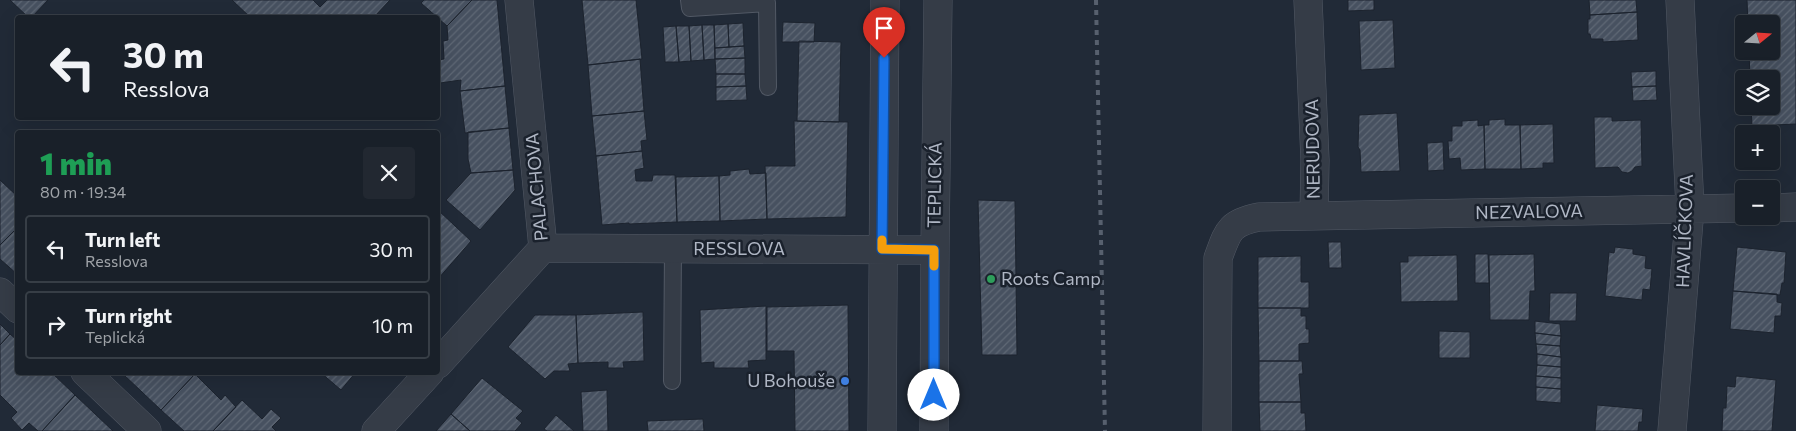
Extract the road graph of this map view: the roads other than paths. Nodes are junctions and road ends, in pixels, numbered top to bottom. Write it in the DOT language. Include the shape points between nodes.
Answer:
graph roads {
  1 [pos="519,0"];
  2 [pos="689,0"];
  3 [pos="885,0"];
  4 [pos="938,0"];
  5 [pos="1308,0"];
  6 [pos="1680,0"];
  7 [pos="768,87"];
  8 [pos="1690,208"];
  9 [pos="1735,208"];
  10 [pos="1780,208"];
  11 [pos="1796,208"];
  12 [pos="1314,216"];
  13 [pos="543,248"];
  14 [pos="673,248"];
  15 [pos="882,249"];
  16 [pos="934,250"];
  17 [pos="0,292"];
  18 [pos="15,306"];
  19 [pos="440,362"];
  20 [pos="88,375"];
  21 [pos="427,375"];
  22 [pos="672,381"];
  23 [pos="147,431"];
  24 [pos="376,431"];
  25 [pos="882,431"];
  26 [pos="934,431"];
  27 [pos="1217,431"];
  28 [pos="1672,431"];
  1 -- 13 [label="street, PALACHOVA"];
  2 -- 7 [label="lane" via="690,8 767,3"];
  3 -- 15 [label="street"];
  4 -- 16 [label="street, TEPLICKÁ"];
  5 -- 12 [label="street, NERUDOVA" via="1315,160"];
  6 -- 8 [label="street, HAVLÍČKOVA"];
  8 -- 9 [label="street, NEZVALOVA"];
  8 -- 12 [label="street, NEZVALOVA"];
  8 -- 28 [label="street, HAVLÍČKOVA"];
  10 -- 11 [label="street"];
  12 -- 27 [label="street, NERUDOVA" via="1259,217 1241,221 1228,233 1218,258"];
  13 -- 14 [label="street, RESSLOVA"];
  13 -- 19 [label="street, PALACHOVA"];
  14 -- 15 [label="street, RESSLOVA"];
  14 -- 22 [label="lane"];
  15 -- 16 [label="street, RESSLOVA"];
  15 -- 25 [label="street"];
  16 -- 26 [label="street, TEPLICKÁ"];
  17 -- 18 [label="street"];
  20 -- 23 [label="street"];
  21 -- 24 [label="street"];
}
